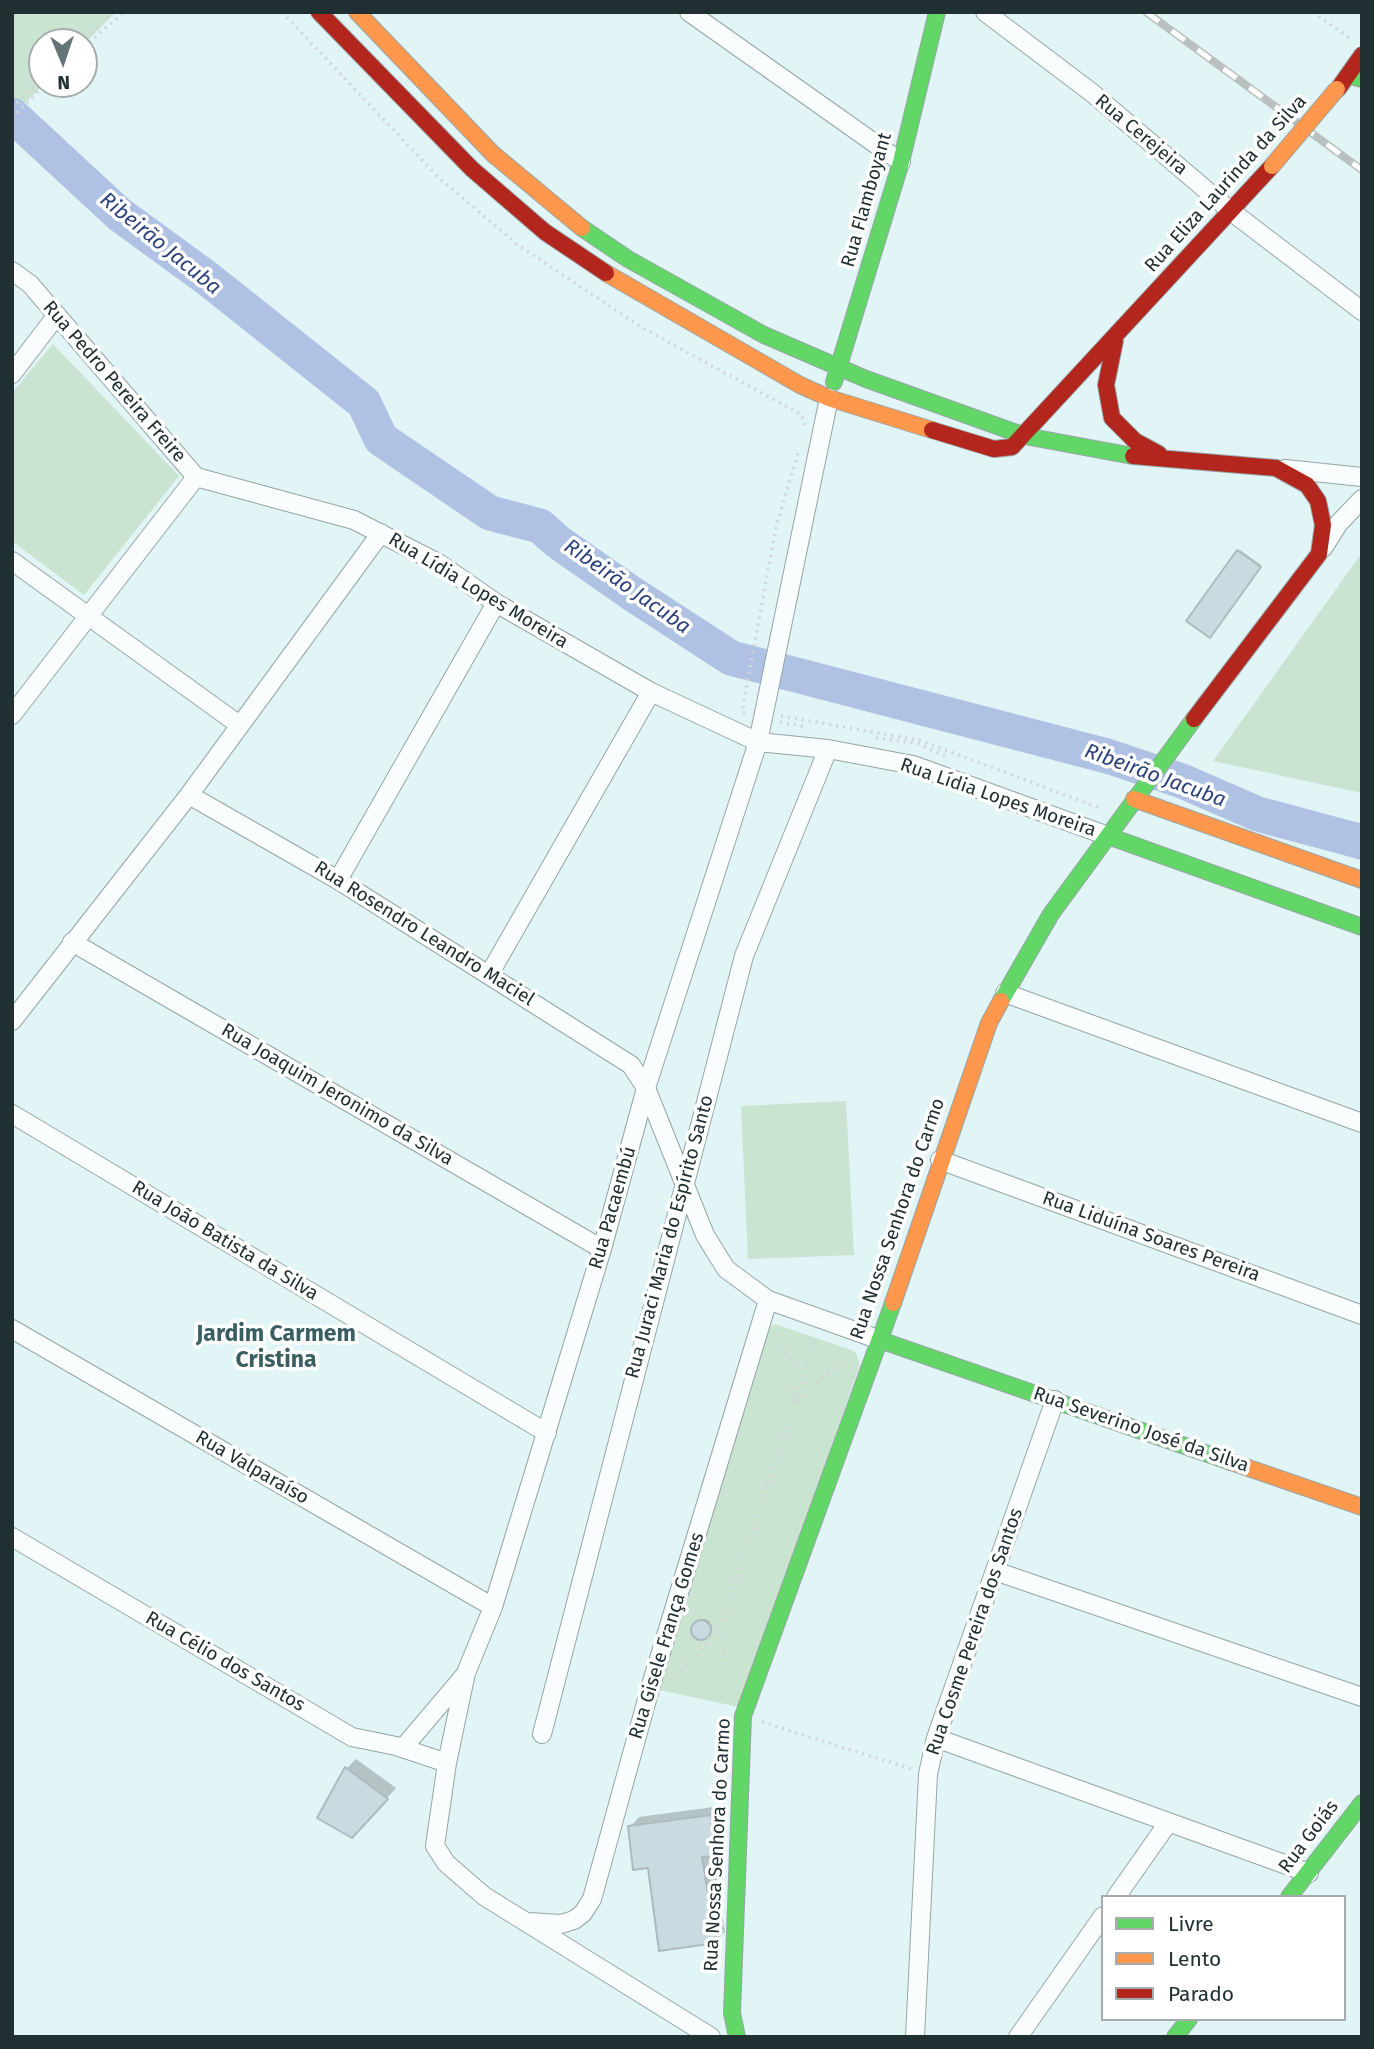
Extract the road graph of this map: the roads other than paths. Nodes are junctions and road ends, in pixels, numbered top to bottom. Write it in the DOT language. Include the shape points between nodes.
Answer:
graph roads {
  1 [pos="319,12"];
  2 [pos="357,12"];
  3 [pos="689,12"];
  4 [pos="937,12"];
  5 [pos="985,12"];
  6 [pos="1359,49"];
  7 [pos="1355,77"];
  8 [pos="901,162"];
  9 [pos="1232,212"];
  10 [pos="12,271"];
  11 [pos="1362,311"];
  12 [pos="57,315"];
  13 [pos="1116,338"];
  14 [pos="839,368"];
  15 [pos="12,374"];
  16 [pos="829,398"];
  17 [pos="1025,436"];
  18 [pos="1166,458"];
  19 [pos="1276,468"];
  20 [pos="196,477"];
  21 [pos="1362,477"];
  22 [pos="1362,499"];
  23 [pos="381,533"];
  24 [pos="1319,554"];
  25 [pos="12,561"];
  26 [pos="496,603"];
  27 [pos="88,617"];
  28 [pos="651,692"];
  29 [pos="12,715"];
  30 [pos="238,724"];
  31 [pos="758,742"];
  32 [pos="828,749"];
  33 [pos="1139,792"];
  34 [pos="189,795"];
  35 [pos="1108,836"];
  36 [pos="338,880"];
  37 [pos="1362,880"];
  38 [pos="1362,927"];
  39 [pos="72,942"];
  40 [pos="490,973"];
  41 [pos="1005,992"];
  42 [pos="12,1021"];
  43 [pos="646,1088"];
  44 [pos="12,1114"];
  45 [pos="1362,1123"];
  46 [pos="940,1160"];
  47 [pos="684,1182"];
  48 [pos="602,1249"];
  49 [pos="768,1300"];
  50 [pos="893,1301"];
  51 [pos="1362,1315"];
  52 [pos="12,1329"];
  53 [pos="880,1340"];
  54 [pos="919,1354"];
  55 [pos="1055,1400"];
  56 [pos="547,1433"];
  57 [pos="1362,1507"];
  58 [pos="12,1537"];
  59 [pos="995,1572"];
  60 [pos="493,1607"];
  61 [pos="466,1673"];
  62 [pos="1362,1697"];
  63 [pos="541,1734"];
  64 [pos="936,1738"];
  65 [pos="403,1748"];
  66 [pos="447,1763"];
  67 [pos="1362,1802"];
  68 [pos="1168,1824"];
  69 [pos="1309,1873"];
  70 [pos="1117,1895"];
  71 [pos="1291,1895"];
  72 [pos="1101,1919"];
  73 [pos="524,1922"];
  74 [pos="1187,2021"];
  75 [pos="711,2037"];
  76 [pos="737,2037"];
  77 [pos="915,2037"];
  78 [pos="1018,2037"];
  79 [pos="1175,2037"];
  1 -- 16 [label="main road" via="472,169 545,232 620,284"];
  2 -- 14 [label="main road" via="493,154 562,214 628,259 764,335"];
  3 -- 8 [label="street"];
  4 -- 8 [label="main road, Rua Flamboyant"];
  5 -- 9 [label="street, Rua Cerejeira" via="1091,92"];
  6 -- 7 [label="main road, Rua Eliza Laurinda da Silva"];
  7 -- 9 [label="main road, Rua Eliza Laurinda da Silva, bridge" via="1337,89"];
  8 -- 14 [label="main road, Rua Flamboyant"];
  9 -- 11 [label="street, Rua Cerejeira"];
  9 -- 13 [label="main road, Rua Eliza Laurinda da Silva"];
  10 -- 12 [label="street, Rua Pedro Pereira Freire"];
  12 -- 15 [label="street"];
  12 -- 20 [label="street, Rua Pedro Pereira Freire"];
  13 -- 17 [label="main road, Rua Eliza Laurinda da Silva"];
  13 -- 18 [label="main road, Rua Eliza Laurinda da Silva" via="1106,386 1112,418 1135,441"];
  14 -- 16 [label="main road, Rua Flamboyant"];
  14 -- 17 [label="main road"];
  16 -- 17 [label="main road" via="994,449 1012,447"];
  16 -- 31 [label="street, Rua Pacaembú" via="775,652 761,690 765,713"];
  17 -- 18 [label="main road"];
  18 -- 19 [label="main road"];
  19 -- 21 [label="street"];
  19 -- 24 [label="main road" via="1307,485 1318,501 1322,525"];
  20 -- 23 [label="street, Rua Pedro Pereira Freire" via="354,520"];
  20 -- 27 [label="street"];
  22 -- 24 [label="street"];
  23 -- 26 [label="street, Rua Lídia Lopes Moreira" via="440,564"];
  23 -- 30 [label="street, Rua Lídia Lopes Moreira"];
  24 -- 33 [label="main road, Rua Nossa Senhora do Carmo"];
  25 -- 27 [label="street"];
  26 -- 28 [label="street, Rua Lídia Lopes Moreira"];
  26 -- 36 [label="street"];
  27 -- 29 [label="street"];
  27 -- 30 [label="street"];
  28 -- 31 [label="street, Rua Lídia Lopes Moreira"];
  28 -- 40 [label="street"];
  30 -- 34 [label="street, Rua Lídia Lopes Moreira"];
  31 -- 32 [label="street, Rua Lídia Lopes Moreira"];
  31 -- 43 [label="street, Rua Pacaembú"];
  32 -- 35 [label="street, Rua Lídia Lopes Moreira" via="913,765"];
  32 -- 47 [label="street, Rua Juraci Maria do Espírito Santo" via="744,956"];
  33 -- 35 [label="main road, Rua Nossa Senhora do Carmo"];
  33 -- 37 [label="main road"];
  34 -- 36 [label="street, Rua Rosendro Leandro Maciel"];
  34 -- 39 [label="street, Rua Lídia Lopes Moreira"];
  35 -- 38 [label="main road"];
  35 -- 41 [label="main road, Rua Nossa Senhora do Carmo" via="1051,914"];
  36 -- 40 [label="street, Rua Rosendro Leandro Maciel"];
  39 -- 42 [label="street, Rua Lídia Lopes Moreira"];
  39 -- 48 [label="street, Rua Joaquim Jeronimo da Silva"];
  40 -- 43 [label="street, Rua Rosendro Leandro Maciel" via="631,1065"];
  41 -- 45 [label="street"];
  41 -- 46 [label="main road, Rua Nossa Senhora do Carmo" via="989,1023"];
  43 -- 47 [label="street, Rua Severino José da Silva"];
  43 -- 48 [label="street, Rua Pacaembú"];
  44 -- 56 [label="street, Rua João Batista da Silva"];
  46 -- 50 [label="main road, Rua Nossa Senhora do Carmo"];
  46 -- 51 [label="street, Rua Liduína Soares Pereira"];
  47 -- 49 [label="street, Rua Severino José da Silva" via="705,1235 726,1269"];
  47 -- 63 [label="street, Rua Juraci Maria do Espírito Santo"];
  48 -- 56 [label="street, Rua Pacaembú"];
  49 -- 53 [label="street, Rua Severino José da Silva"];
  49 -- 73 [label="street, Rua Gisele França Gomes" via="651,1685 592,1899 574,1920"];
  50 -- 53 [label="main road, Rua Nossa Senhora do Carmo"];
  50 -- 54 [label="main road" via="902,1330"];
  52 -- 60 [label="street, Rua Valparaíso"];
  53 -- 54 [label="main road, Rua Severino José da Silva"];
  53 -- 76 [label="main road, Rua Nossa Senhora do Carmo" via="743,1716 732,2013"];
  54 -- 55 [label="main road, Rua Severino José da Silva"];
  55 -- 57 [label="main road, Rua Severino José da Silva"];
  55 -- 59 [label="street, Rua Cosme Pereira dos Santos"];
  56 -- 60 [label="street, Rua Pacaembú"];
  58 -- 65 [label="street, Rua Célio dos Santos" via="352,1737"];
  59 -- 62 [label="street"];
  59 -- 64 [label="street, Rua Cosme Pereira dos Santos"];
  60 -- 61 [label="street, Rua Pacaembú"];
  61 -- 65 [label="street, Rua Pacaembú"];
  61 -- 66 [label="street, Rua Pacaembú"];
  64 -- 68 [label="street"];
  64 -- 77 [label="street, Rua Cosme Pereira dos Santos" via="928,1774"];
  65 -- 66 [label="street, Rua Célio dos Santos"];
  66 -- 73 [label="street, Rua Pacaembú" via="435,1846 466,1881"];
  67 -- 69 [label="main road, Rua Goiás"];
  68 -- 69 [label="street"];
  68 -- 70 [label="street"];
  69 -- 71 [label="main road, Rua Goiás"];
  72 -- 78 [label="street"];
  73 -- 75 [label="street, Rua Pacaembú"];
  74 -- 79 [label="main road"];
}
